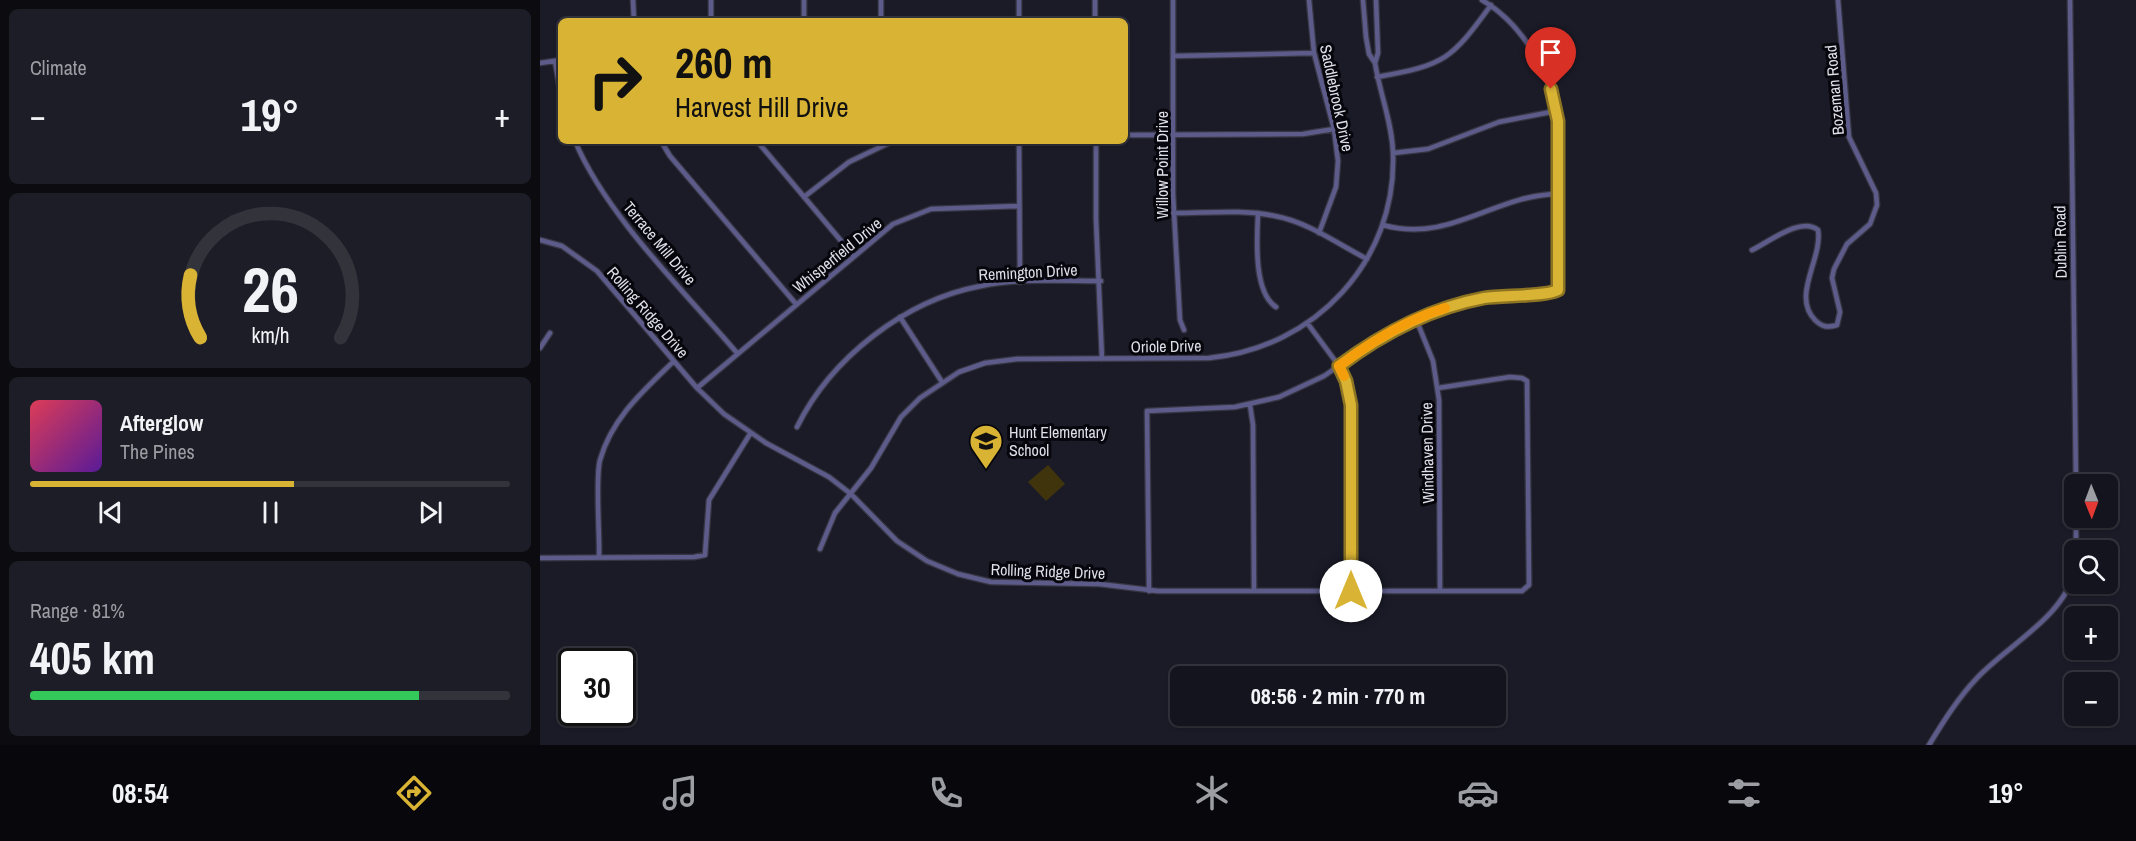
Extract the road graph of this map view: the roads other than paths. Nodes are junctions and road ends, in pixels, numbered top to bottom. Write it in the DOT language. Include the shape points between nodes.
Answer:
graph roads {
  1 [pos="633,0"];
  2 [pos="711,0"];
  3 [pos="804,0"];
  4 [pos="881,0"];
  5 [pos="1019,0"];
  6 [pos="1095,0"];
  7 [pos="1173,0"];
  8 [pos="1309,0"];
  9 [pos="1363,0"];
  10 [pos="1376,0"];
  11 [pos="1482,0"];
  12 [pos="1838,0"];
  13 [pos="2070,0"];
  14 [pos="1491,5"];
  15 [pos="634,18"];
  16 [pos="711,18"];
  17 [pos="804,18"];
  18 [pos="881,18"];
  19 [pos="1019,18"];
  20 [pos="1095,18"];
  21 [pos="1314,53"];
  22 [pos="1173,56"];
  23 [pos="558,61"];
  24 [pos="540,63"];
  25 [pos="1375,63"];
  26 [pos="1377,77"];
  27 [pos="1556,111"];
  28 [pos="1334,129"];
  29 [pos="1128,135"];
  30 [pos="1173,135"];
  31 [pos="577,144"];
  32 [pos="663,144"];
  33 [pos="760,144"];
  34 [pos="887,144"];
  35 [pos="1019,144"];
  36 [pos="1096,144"];
  37 [pos="1393,153"];
  38 [pos="1559,194"];
  39 [pos="804,197"];
  40 [pos="1020,206"];
  41 [pos="1173,213"];
  42 [pos="1258,213"];
  43 [pos="1383,225"];
  44 [pos="1319,234"];
  45 [pos="540,240"];
  46 [pos="1752,250"];
  47 [pos="853,255"];
  48 [pos="1367,259"];
  49 [pos="1101,281"];
  50 [pos="1020,282"];
  51 [pos="796,304"];
  52 [pos="1276,307"];
  53 [pos="900,317"];
  54 [pos="1416,319"];
  55 [pos="1308,324"];
  56 [pos="1184,330"];
  57 [pos="550,333"];
  58 [pos="540,348"];
  59 [pos="737,353"];
  60 [pos="1102,359"];
  61 [pos="674,361"];
  62 [pos="1339,366"];
  63 [pos="942,382"];
  64 [pos="697,388"];
  65 [pos="1438,388"];
  66 [pos="1250,405"];
  67 [pos="797,427"];
  68 [pos="750,434"];
  69 [pos="2076,474"];
  70 [pos="851,494"];
  71 [pos="820,549"];
  72 [pos="599,557"];
  73 [pos="540,558"];
  74 [pos="1149,591"];
  75 [pos="1254,591"];
  76 [pos="1351,591"];
  77 [pos="1440,591"];
  78 [pos="2065,594"];
  79 [pos="1929,745"];
  1 -- 15 [label="street"];
  2 -- 16 [label="street"];
  3 -- 17 [label="street"];
  4 -- 18 [label="street"];
  5 -- 19 [label="street"];
  6 -- 20 [label="street"];
  7 -- 22 [label="street, Willow Point Drive"];
  8 -- 21 [label="street, Saddlebrook Drive"];
  9 -- 25 [label="street, Oriole Drive" via="1368,46"];
  10 -- 25 [label="street, Oriole Drive"];
  11 -- 14 [label="street"];
  12 -- 46 [label="street, Bozeman Road" via="1849,137 1876,193 1877,205 1870,224 1847,244 1834,269 1832,278 1840,312 1837,325 1820,324 1809,309 1808,280 1818,230 1797,227"];
  13 -- 69 [label="street, Dublin Road"];
  14 -- 26 [label="street" via="1460,47 1440,62"];
  14 -- 27 [label="street" via="1530,48 1551,89"];
  21 -- 22 [label="street"];
  21 -- 28 [label="street, Saddlebrook Drive"];
  22 -- 30 [label="street, Willow Point Drive"];
  23 -- 24 [label="street"];
  25 -- 26 [label="street, Oriole Drive"];
  26 -- 37 [label="street, Oriole Drive"];
  27 -- 37 [label="street" via="1499,122 1428,149"];
  27 -- 38 [label="street"];
  28 -- 30 [label="street" via="1310,134"];
  28 -- 44 [label="street, Saddlebrook Drive" via="1336,187"];
  29 -- 30 [label="street"];
  30 -- 41 [label="street, Willow Point Drive"];
  31 -- 59 [label="street, Terrace Mill Drive" via="587,169 621,218"];
  32 -- 51 [label="street"];
  33 -- 39 [label="street"];
  34 -- 39 [label="street" via="849,162"];
  35 -- 40 [label="street"];
  36 -- 49 [label="street"];
  37 -- 43 [label="street, Oriole Drive"];
  38 -- 43 [label="street" via="1523,197 1473,218 1432,228 1401,230"];
  38 -- 54 [label="street" via="1558,290 1482,298"];
  39 -- 47 [label="street"];
  40 -- 47 [label="street, Whisperfield Drive" via="956,206 924,211 893,224"];
  40 -- 50 [label="street"];
  41 -- 42 [label="street"];
  41 -- 56 [label="street, Willow Point Drive" via="1180,320"];
  42 -- 44 [label="street" via="1291,220"];
  42 -- 52 [label="street" via="1261,283 1268,302"];
  43 -- 48 [label="street, Oriole Drive"];
  44 -- 48 [label="street"];
  45 -- 61 [label="street, Rolling Ridge Drive" via="562,246 597,271"];
  47 -- 51 [label="street, Whisperfield Drive"];
  48 -- 55 [label="street, Oriole Drive" via="1337,299"];
  49 -- 50 [label="street, Remington Drive"];
  49 -- 60 [label="street"];
  50 -- 53 [label="street, Remington Drive" via="981,285 952,293"];
  51 -- 59 [label="street, Whisperfield Drive"];
  53 -- 63 [label="street"];
  53 -- 67 [label="street, Remington Drive" via="835,371"];
  54 -- 62 [label="street" via="1383,335"];
  54 -- 65 [label="street, Windhaven Drive" via="1433,361"];
  55 -- 60 [label="street, Oriole Drive" via="1265,345 1230,355"];
  55 -- 62 [label="street"];
  57 -- 58 [label="street"];
  59 -- 64 [label="street, Whisperfield Drive"];
  60 -- 63 [label="street, Oriole Drive" via="1001,360 972,367"];
  61 -- 64 [label="street, Rolling Ridge Drive"];
  61 -- 72 [label="street" via="627,407 600,462"];
  62 -- 66 [label="street" via="1298,389"];
  62 -- 76 [label="street" via="1351,405"];
  63 -- 70 [label="street, Oriole Drive" via="901,417"];
  64 -- 68 [label="street, Rolling Ridge Drive"];
  65 -- 77 [label="street, Windhaven Drive"];
  65 -- 77 [label="street, Rolling Ridge Drive" via="1519,377 1527,381 1528,389 1529,585 1522,591"];
  66 -- 74 [label="street" via="1147,411"];
  66 -- 75 [label="street"];
  68 -- 70 [label="street, Rolling Ridge Drive" via="816,468"];
  68 -- 72 [label="street" via="709,500 705,555"];
  70 -- 71 [label="street, Oriole Drive" via="830,520"];
  70 -- 74 [label="street, Rolling Ridge Drive" via="897,541 927,561 958,574 1007,584 1099,584"];
  72 -- 73 [label="street"];
  74 -- 75 [label="street, Rolling Ridge Drive"];
  75 -- 76 [label="street, Rolling Ridge Drive"];
  76 -- 77 [label="street, Rolling Ridge Drive"];
  78 -- 79 [label="street" via="2062,601 1978,677"];
}
